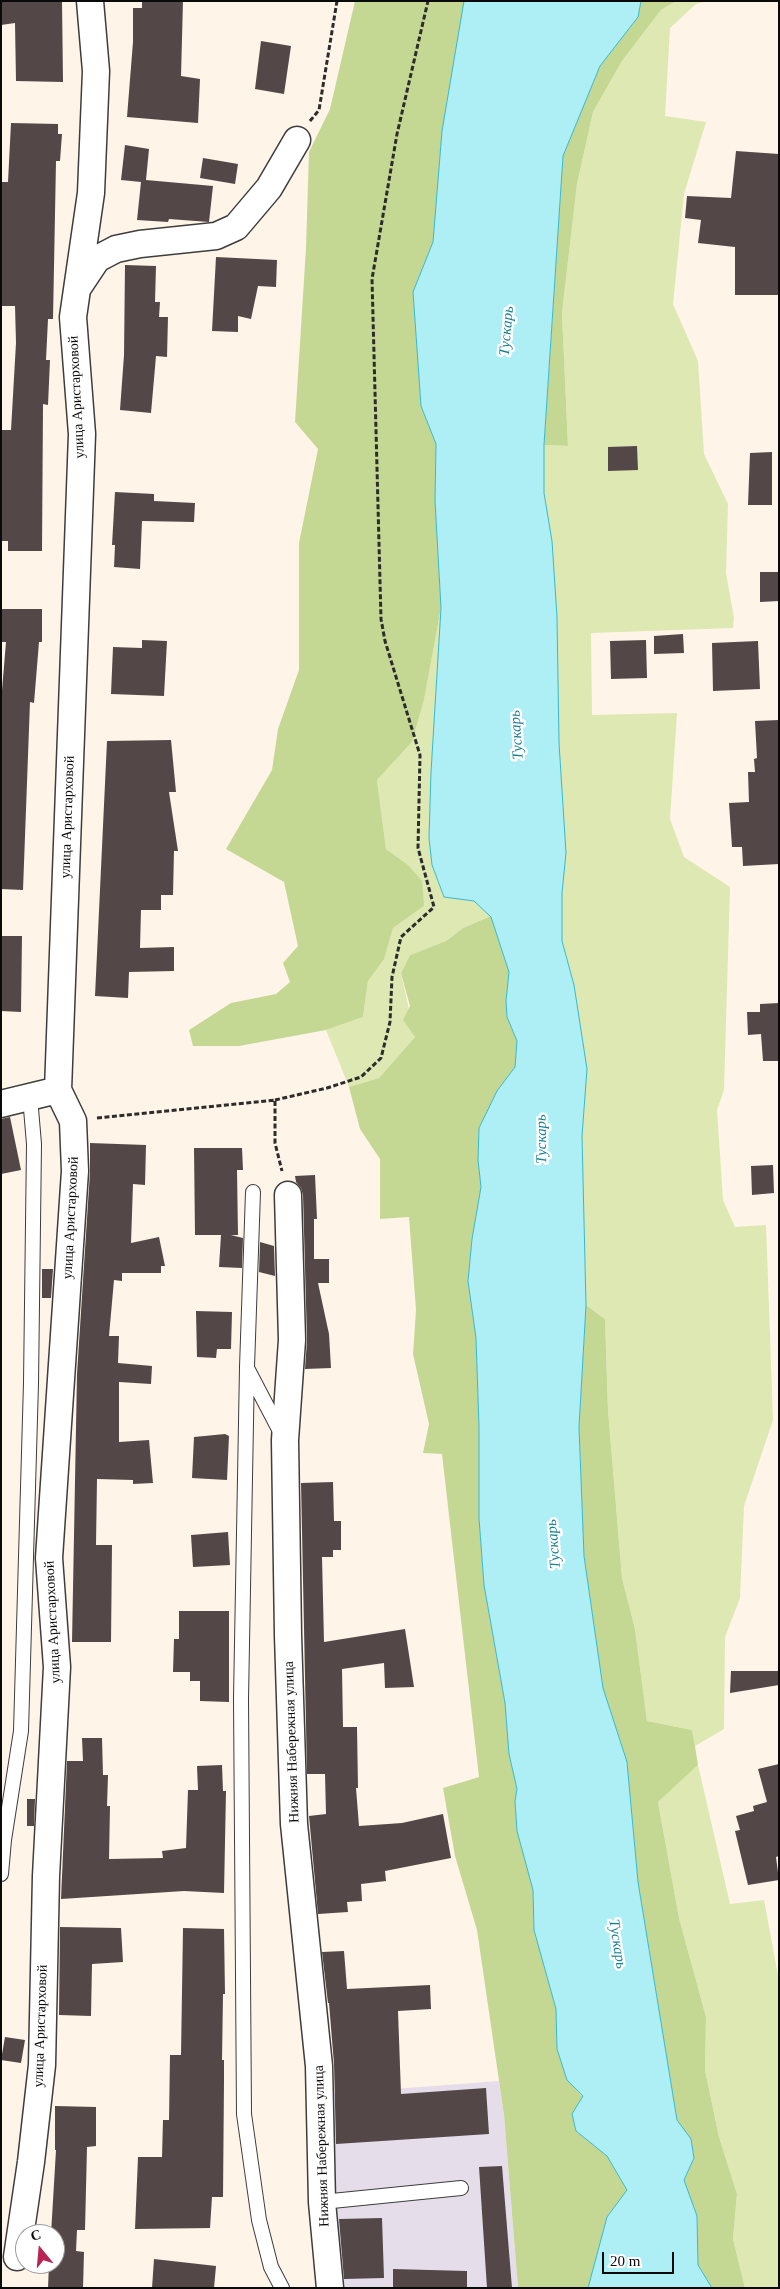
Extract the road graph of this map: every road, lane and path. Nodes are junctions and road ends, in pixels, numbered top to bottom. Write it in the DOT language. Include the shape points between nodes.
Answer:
graph roads {
  1 [pos="90,1"];
  2 [pos="337,1"];
  3 [pos="428,1"];
  4 [pos="297,140"];
  5 [pos="77,288"];
  6 [pos="58,1090"];
  7 [pos="30,1097"];
  8 [pos="275,1100"];
  9 [pos="1,1104"];
  10 [pos="91,1118"];
  11 [pos="253,1192"];
  12 [pos="288,1195"];
  13 [pos="247,1367"];
  14 [pos="285,1440"];
  15 [pos="1,1874"];
  16 [pos="461,2188"];
  17 [pos="322,2202"];
  18 [pos="23,2224"];
  19 [pos="282,2288"];
  20 [pos="330,2288"];
  1 -- 5 [label="street, улица Аристарховой" via="96,71 91,193"];
  2 -- 4 [label="path" via="319,110"];
  3 -- 8 [label="path" via="397,134 372,279 381,619 420,755 418,848 434,907 401,937 392,977 390,1022 380,1058 361,1077"];
  4 -- 5 [label="street" via="269,188 236,227 216,236 116,249 97,260"];
  5 -- 6 [label="street, улица Аристарховой" via="73,316 82,434"];
  6 -- 7 [label="street"];
  6 -- 18 [label="street, улица Аристарховой" via="73,1121 75,1171 49,1558 57,1666 46,1876 42,2065"];
  7 -- 9 [label="street"];
  7 -- 15 [label="lane" via="34,1144 31,1383 21,1731"];
  8 -- 10 [label="path"];
  8 -- 12 [label="path" via="275,1143"];
  11 -- 13 [label="lane"];
  12 -- 14 [label="street, Нижняя Набережная улица" via="292,1340"];
  13 -- 14 [label="lane"];
  13 -- 19 [label="lane" via="241,1699 244,2114 259,2220 271,2267"];
  14 -- 17 [label="street, Нижняя Набережная улица" via="294,1824 319,2066"];
  16 -- 17 [label="lane"];
  17 -- 20 [label="street, Нижняя Набережная улица"];
}
